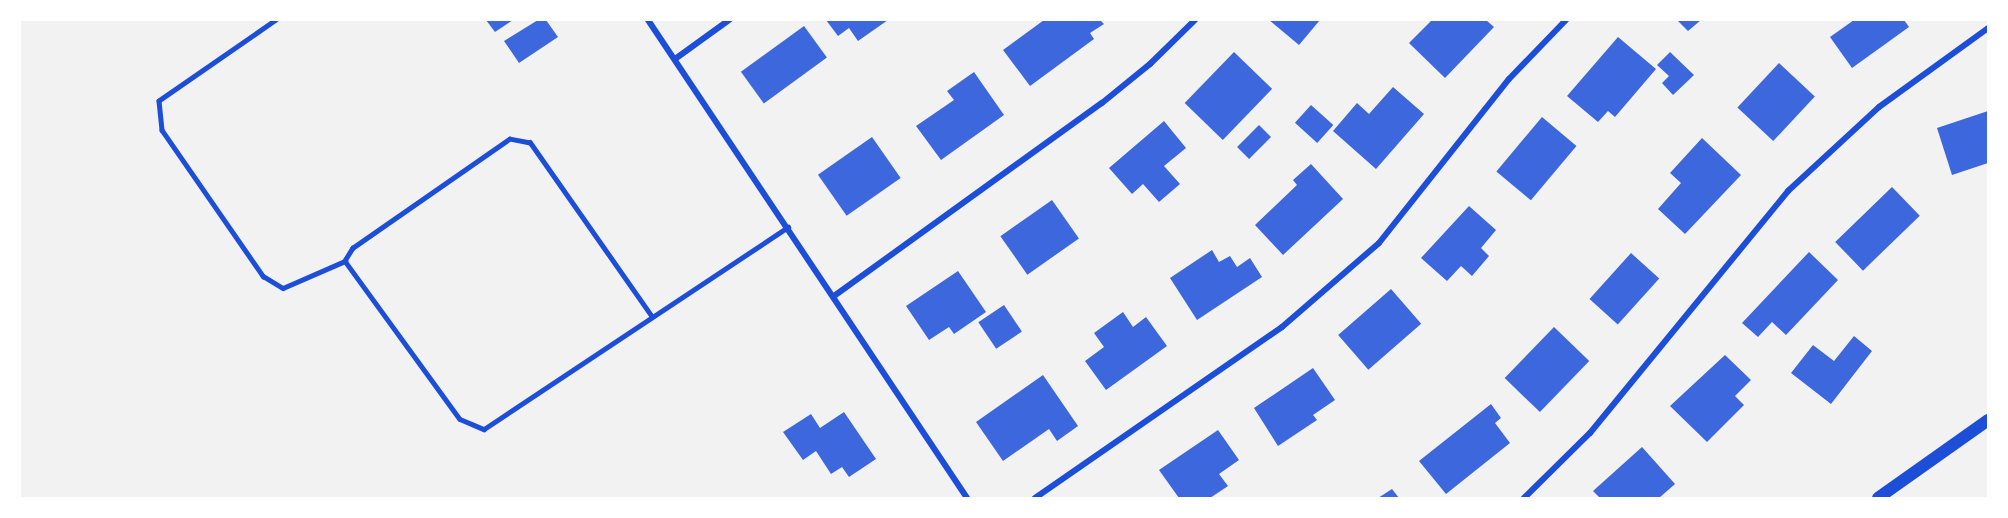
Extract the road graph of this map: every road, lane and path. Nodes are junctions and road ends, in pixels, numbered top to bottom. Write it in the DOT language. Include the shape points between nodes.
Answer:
graph roads {
  1 [pos="276,20"];
  2 [pos="648,20"];
  3 [pos="729,20"];
  4 [pos="1195,20"];
  5 [pos="1566,20"];
  6 [pos="1989,28"];
  7 [pos="675,59"];
  8 [pos="788,227"];
  9 [pos="345,261"];
  10 [pos="834,296"];
  11 [pos="652,317"];
  12 [pos="1989,420"];
  13 [pos="967,498"];
  14 [pos="1035,498"];
  15 [pos="1524,498"];
  16 [pos="1878,498"];
  1 -- 9 [label="lane" via="159,101 162,130 263,276 283,288"];
  2 -- 7 [label="street"];
  3 -- 7 [label="street"];
  4 -- 10 [label="street" via="1102,103"];
  5 -- 14 [label="street" via="1509,79 1379,243 1282,327"];
  6 -- 15 [label="street" via="1879,107 1788,191 1734,262 1590,433"];
  7 -- 8 [label="street"];
  8 -- 10 [label="street"];
  8 -- 11 [label="lane"];
  9 -- 11 [label="lane" via="460,419 484,429"];
  9 -- 11 [label="lane" via="353,249 510,139 530,143"];
  10 -- 13 [label="street"];
  12 -- 16 [label="main road"];
}
